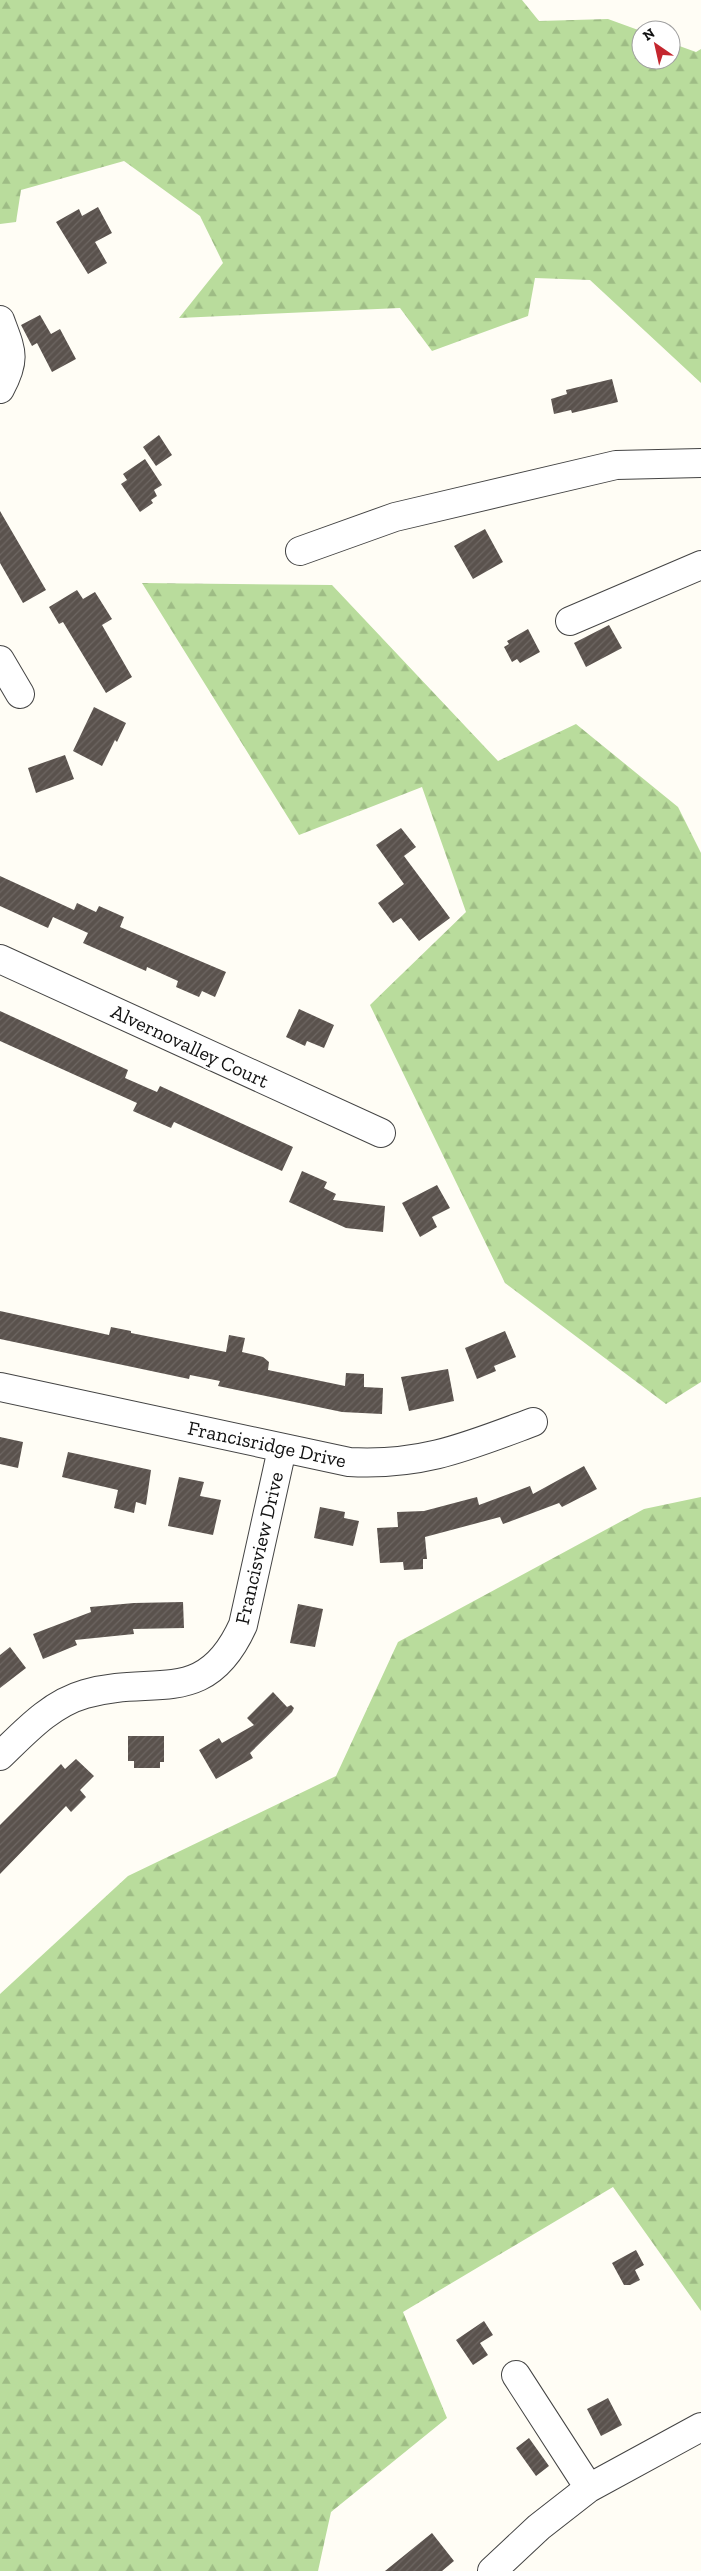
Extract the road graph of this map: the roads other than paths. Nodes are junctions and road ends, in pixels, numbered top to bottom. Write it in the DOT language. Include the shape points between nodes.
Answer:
graph roads {
  1 [pos="0,320"];
  2 [pos="0,389"];
  3 [pos="701,463"];
  4 [pos="300,551"];
  5 [pos="701,565"];
  6 [pos="570,621"];
  7 [pos="0,660"];
  8 [pos="20,694"];
  9 [pos="0,959"];
  10 [pos="381,1133"];
  11 [pos="0,1387"];
  12 [pos="532,1422"];
  13 [pos="282,1449"];
  14 [pos="0,1756"];
  15 [pos="516,2375"];
  16 [pos="701,2427"];
  17 [pos="589,2488"];
  18 [pos="492,2571"];
  1 -- 2 [label="street" via="12,353 8,375"];
  3 -- 4 [label="street" via="616,465 395,517"];
  5 -- 6 [label="street"];
  7 -- 8 [label="street"];
  9 -- 10 [label="street, Alvernovalley Court"];
  11 -- 13 [label="street, Francisridge Drive"];
  12 -- 13 [label="street, Francisridge Drive" via="450,1452 414,1460 349,1462"];
  13 -- 14 [label="street, Francisview Drive" via="243,1625 224,1658 211,1670 176,1685 110,1688 83,1694 43,1716"];
  15 -- 17 [label="street"];
  16 -- 17 [label="street"];
  17 -- 18 [label="street"];
}
